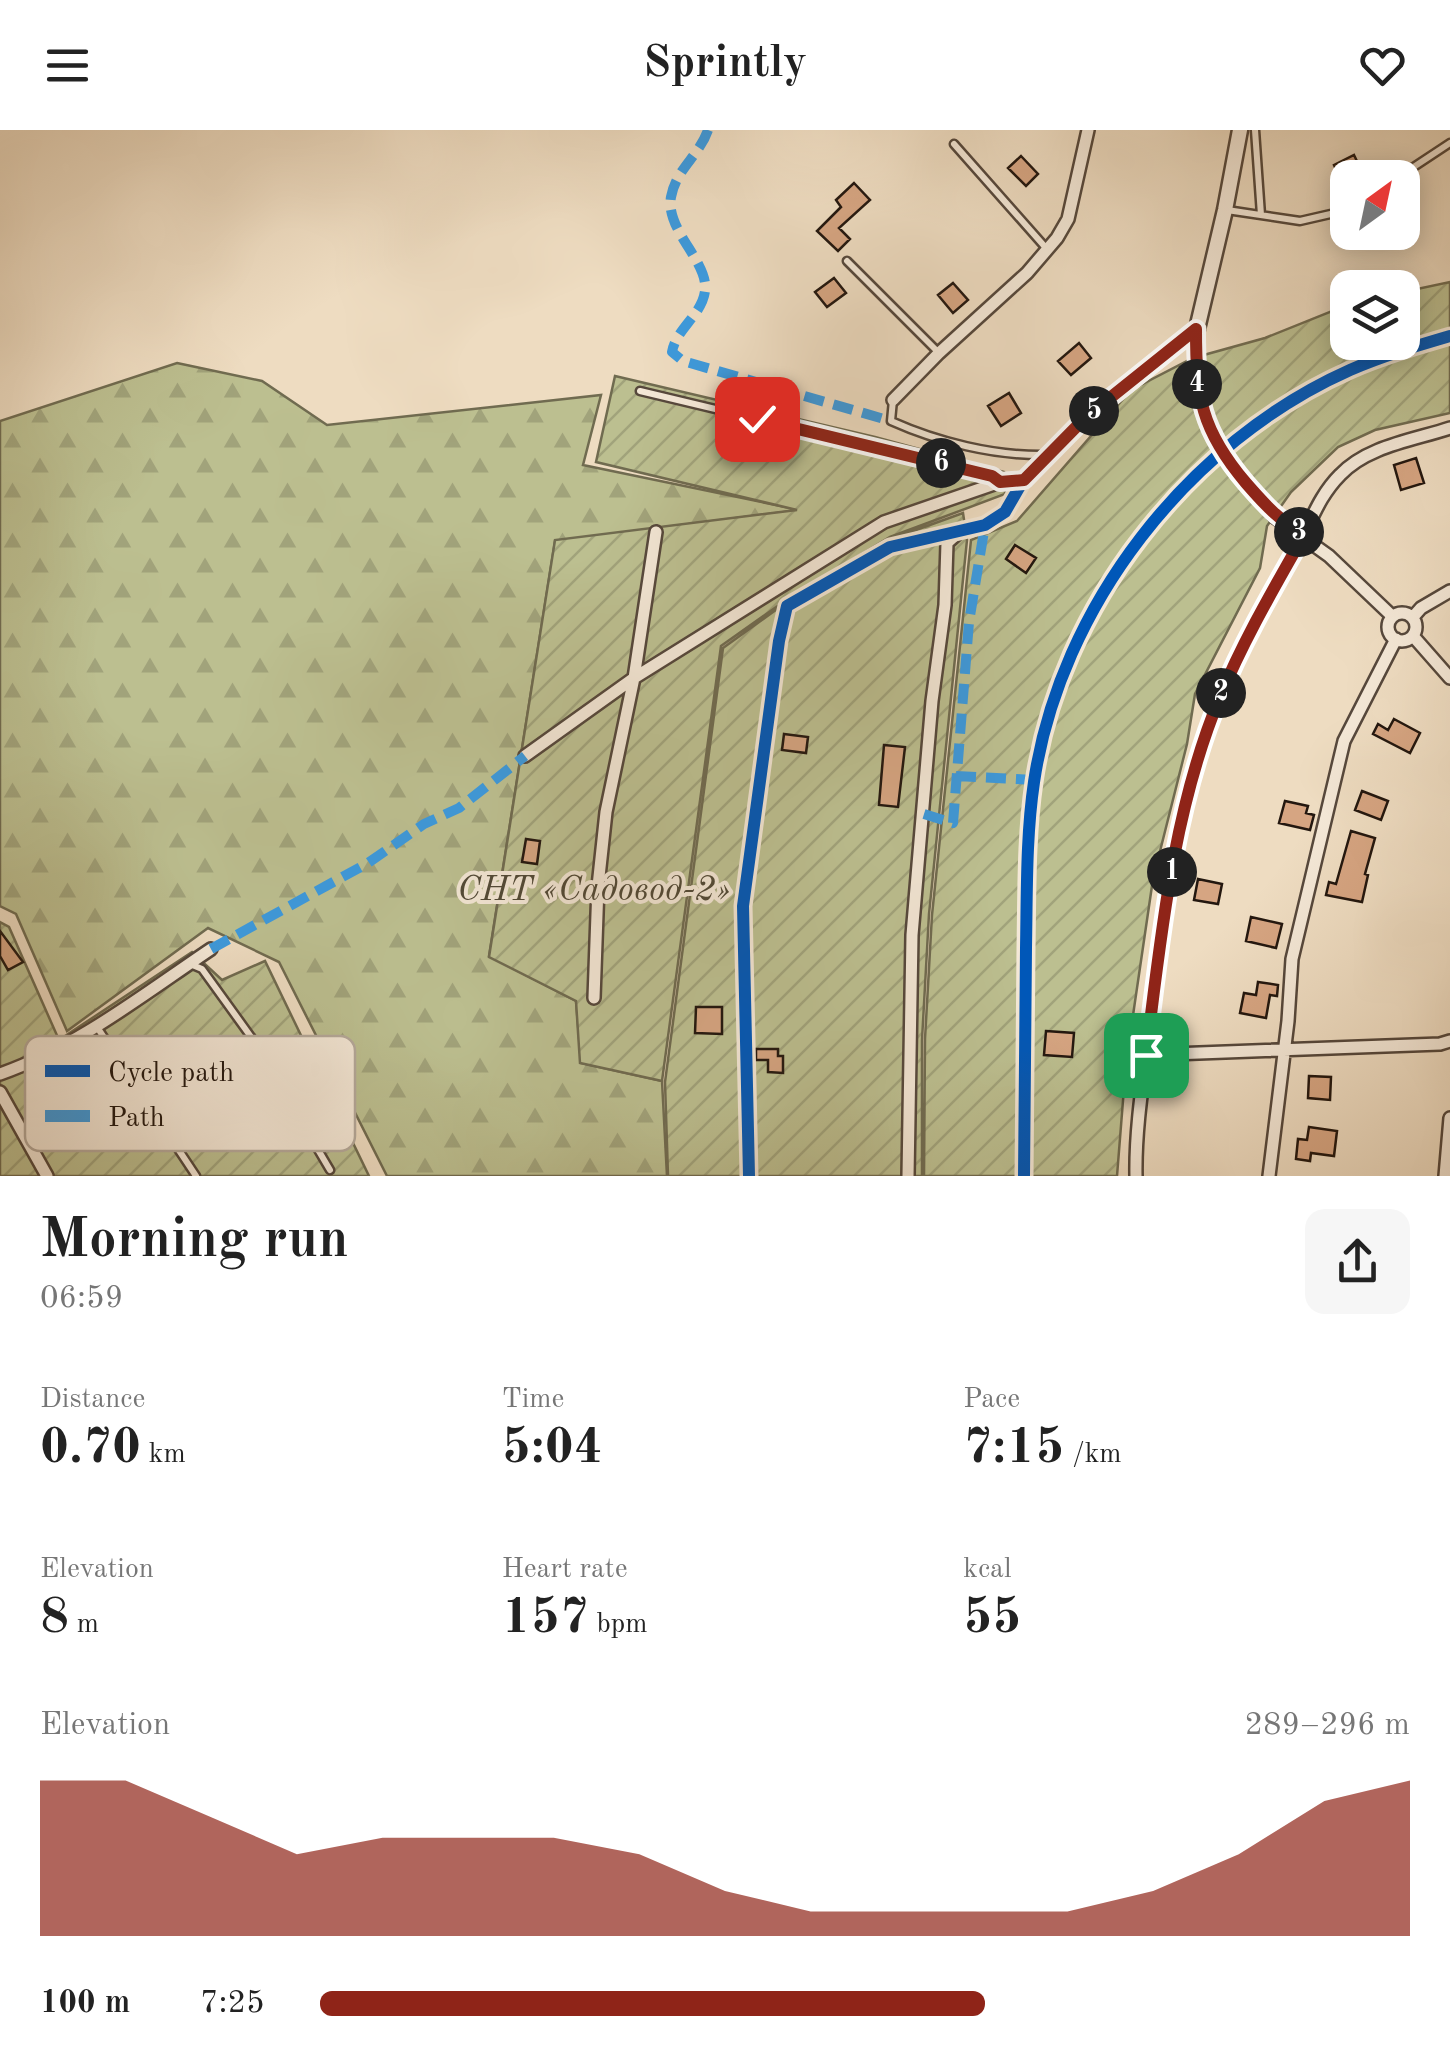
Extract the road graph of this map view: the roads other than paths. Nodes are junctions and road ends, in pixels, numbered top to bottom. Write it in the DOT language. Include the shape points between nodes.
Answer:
graph roads {
  1 [pos="1088,130"];
  2 [pos="1240,130"];
  3 [pos="1256,130"];
  4 [pos="1450,142"];
  5 [pos="954,144"];
  6 [pos="1420,162"];
  7 [pos="1226,210"];
  8 [pos="1330,214"];
  9 [pos="1261,215"];
  10 [pos="1047,250"];
  11 [pos="847,261"];
  12 [pos="1196,329"];
  13 [pos="1450,336"];
  14 [pos="938,353"];
  15 [pos="640,391"];
  16 [pos="893,400"];
  17 [pos="1450,428"];
  18 [pos="1220,453"];
  19 [pos="1047,455"];
  20 [pos="1024,480"];
  21 [pos="1000,482"];
  22 [pos="961,530"];
  23 [pos="656,532"];
  24 [pos="1304,535"];
  25 [pos="1450,592"];
  26 [pos="1392,616"];
  27 [pos="1412,617"];
  28 [pos="1413,636"];
  29 [pos="1396,640"];
  30 [pos="634,678"];
  31 [pos="1450,678"];
  32 [pos="525,756"];
  33 [pos="211,949"];
  34 [pos="190,964"];
  35 [pos="594,998"];
  36 [pos="97,1026"];
  37 [pos="80,1036"];
  38 [pos="104,1036"];
  39 [pos="250,1036"];
  40 [pos="1450,1040"];
  41 [pos="1284,1049"];
  42 [pos="1146,1055"];
  43 [pos="25,1063"];
  44 [pos="0,1074"];
  45 [pos="0,1092"];
  46 [pos="1450,1118"];
  47 [pos="25,1137"];
  48 [pos="33,1151"];
  49 [pos="180,1151"];
  50 [pos="319,1151"];
  51 [pos="330,1170"];
  52 [pos="47,1176"];
  53 [pos="196,1176"];
  54 [pos="749,1176"];
  55 [pos="908,1176"];
  56 [pos="1024,1176"];
  57 [pos="1136,1176"];
  58 [pos="1270,1176"];
  59 [pos="1445,1176"];
  1 -- 10 [label="street" via="1068,219"];
  2 -- 7 [label="street"];
  3 -- 9 [label="lane"];
  4 -- 6 [label="lane"];
  5 -- 10 [label="lane"];
  7 -- 9 [label="lane"];
  7 -- 12 [label="street"];
  8 -- 9 [label="lane" via="1300,221"];
  10 -- 14 [label="street"];
  11 -- 14 [label="lane"];
  12 -- 18 [label="street" via="1199,395"];
  12 -- 19 [label="street"];
  13 -- 18 [label="street" via="1347,372"];
  14 -- 16 [label="street"];
  15 -- 21 [label="lane"];
  16 -- 19 [label="lane" via="891,421 906,428 1022,456"];
  17 -- 24 [label="street" via="1392,445 1341,472"];
  18 -- 24 [label="street" via="1276,518"];
  18 -- 56 [label="street" via="1149,527 1111,581 1063,675 1041,745 1028,882"];
  19 -- 20 [label="street"];
  20 -- 21 [label="street"];
  20 -- 22 [label="street" via="1005,512"];
  21 -- 30 [label="street" via="884,522"];
  22 -- 54 [label="street" via="890,548 787,606 743,906"];
  22 -- 55 [label="street" via="947,542 922,808 910,982"];
  23 -- 30 [label="street"];
  24 -- 26 [label="street"];
  24 -- 42 [label="street" via="1218,700 1186,803"];
  25 -- 27 [label="street"];
  26 -- 27 [label="street"];
  26 -- 29 [label="street" via="1388,629"];
  27 -- 28 [label="street"];
  28 -- 29 [label="street"];
  28 -- 31 [label="street"];
  29 -- 41 [label="street" via="1344,742 1292,959"];
  30 -- 32 [label="street"];
  30 -- 35 [label="street" via="606,812"];
  33 -- 34 [label="street"];
  34 -- 36 [label="street"];
  34 -- 39 [label="lane" via="202,969"];
  36 -- 37 [label="street"];
  36 -- 38 [label="lane"];
  40 -- 41 [label="street"];
  41 -- 42 [label="street"];
  41 -- 58 [label="street"];
  42 -- 57 [label="street"];
  43 -- 44 [label="street"];
  45 -- 47 [label="street"];
  46 -- 59 [label="street"];
  48 -- 52 [label="street"];
  49 -- 53 [label="lane"];
  50 -- 51 [label="lane"];
}
